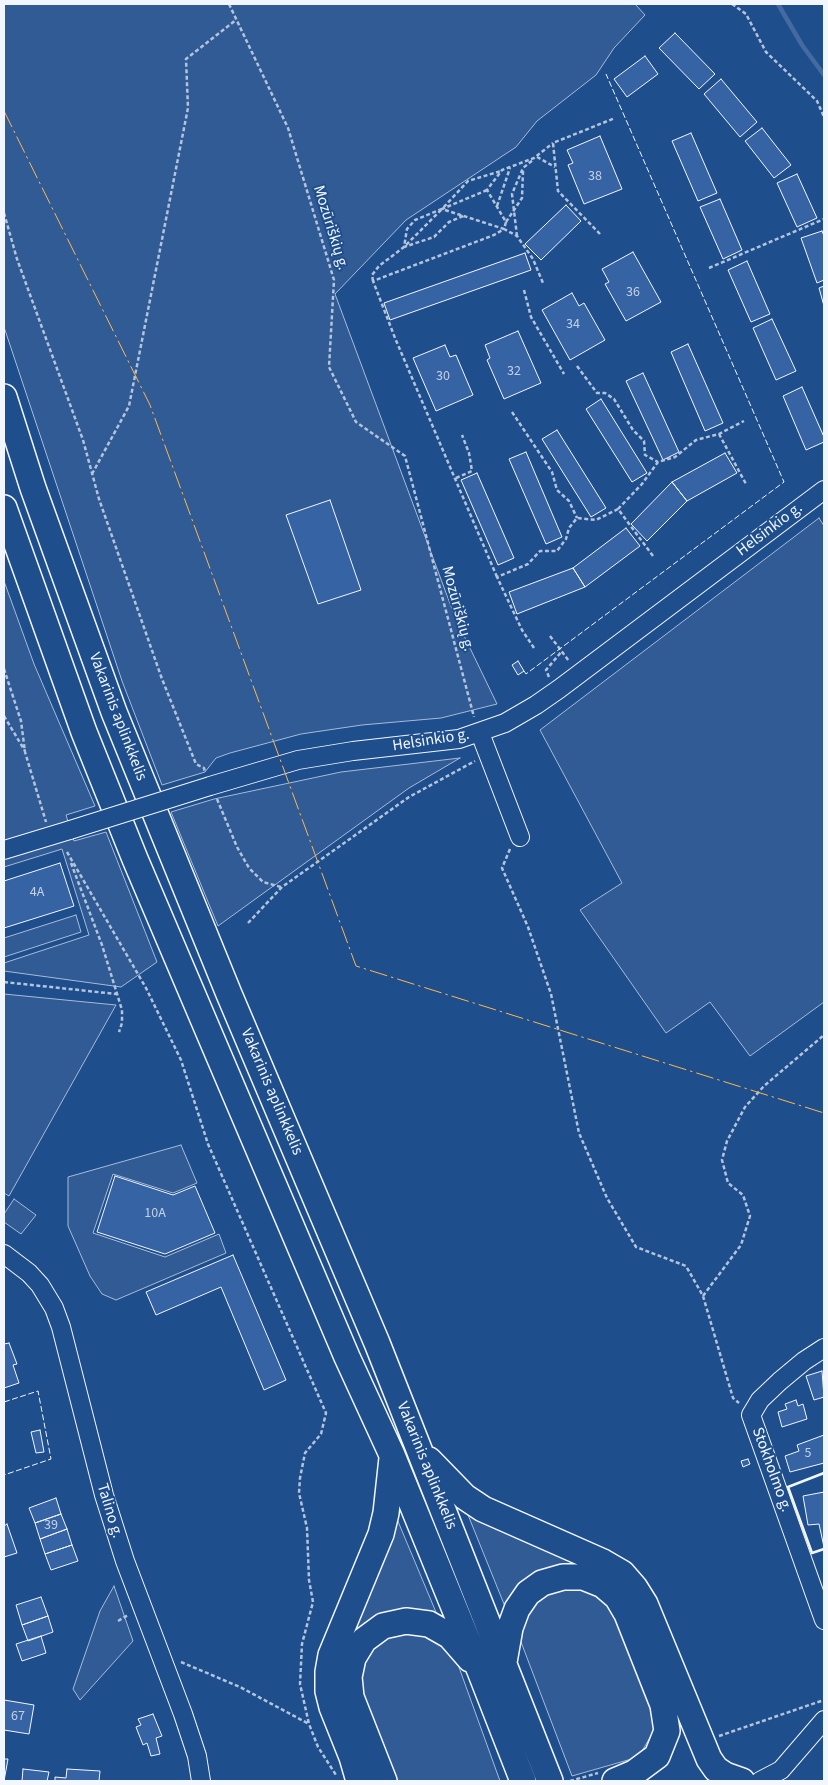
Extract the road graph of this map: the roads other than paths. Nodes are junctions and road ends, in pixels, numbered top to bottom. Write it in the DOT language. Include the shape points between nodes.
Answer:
graph roads {
  1 [pos="4,397"];
  2 [pos="824,490"];
  3 [pos="4,508"];
  4 [pos="480,733"];
  5 [pos="520,837"];
  6 [pos="4,850"];
  7 [pos="4,1254"];
  8 [pos="824,1348"];
  9 [pos="417,1447"];
  10 [pos="392,1455"];
  11 [pos="824,1620"];
  12 [pos="504,1662"];
  13 [pos="480,1670"];
  14 [pos="824,1720"];
  15 [pos="607,1777"];
  16 [pos="201,1781"];
  17 [pos="359,1781"];
  18 [pos="384,1781"];
  19 [pos="523,1781"];
  20 [pos="550,1781"];
  21 [pos="731,1781"];
  22 [pos="742,1781"];
  23 [pos="750,1781"];
  24 [pos="760,1781"];
  1 -- 9 [label="highway, Vakarinis aplinkkelis" via="118,721 377,1343"];
  2 -- 4 [label="street, Helsinkio g." via="536,705"];
  3 -- 10 [label="highway, Vakarinis aplinkkelis" via="84,732 142,878"];
  4 -- 5 [label="street"];
  4 -- 6 [label="street, Helsinkio g., bridge" via="437,743 298,760 66,836"];
  7 -- 16 [label="street, Talino g." via="34,1279 54,1308 104,1495 191,1740"];
  8 -- 11 [label="street, Stokholmo g." via="780,1381 760,1400 751,1415"];
  9 -- 12 [label="highway, Vakarinis aplinkkelis"];
  9 -- 22 [label="highway" via="465,1497 484,1509 622,1573 645,1604 701,1743 716,1769 725,1776"];
  10 -- 13 [label="highway, Vakarinis aplinkkelis"];
  10 -- 17 [label="highway" via="381,1534 331,1655 328,1672 332,1707"];
  12 -- 15 [label="highway" via="517,1609 528,1593 542,1583 563,1577 584,1577 617,1597 627,1614 663,1705 667,1731 657,1756 634,1773"];
  12 -- 20 [label="highway, Vakarinis aplinkkelis"];
  13 -- 18 [label="highway" via="450,1636 429,1624 406,1621 383,1626 364,1640 353,1658 349,1677 352,1697"];
  13 -- 19 [label="highway, Vakarinis aplinkkelis"];
  14 -- 24 [label="street" via="782,1770"];
  21 -- 22 [label="street"];
  22 -- 23 [label="street"];
}
